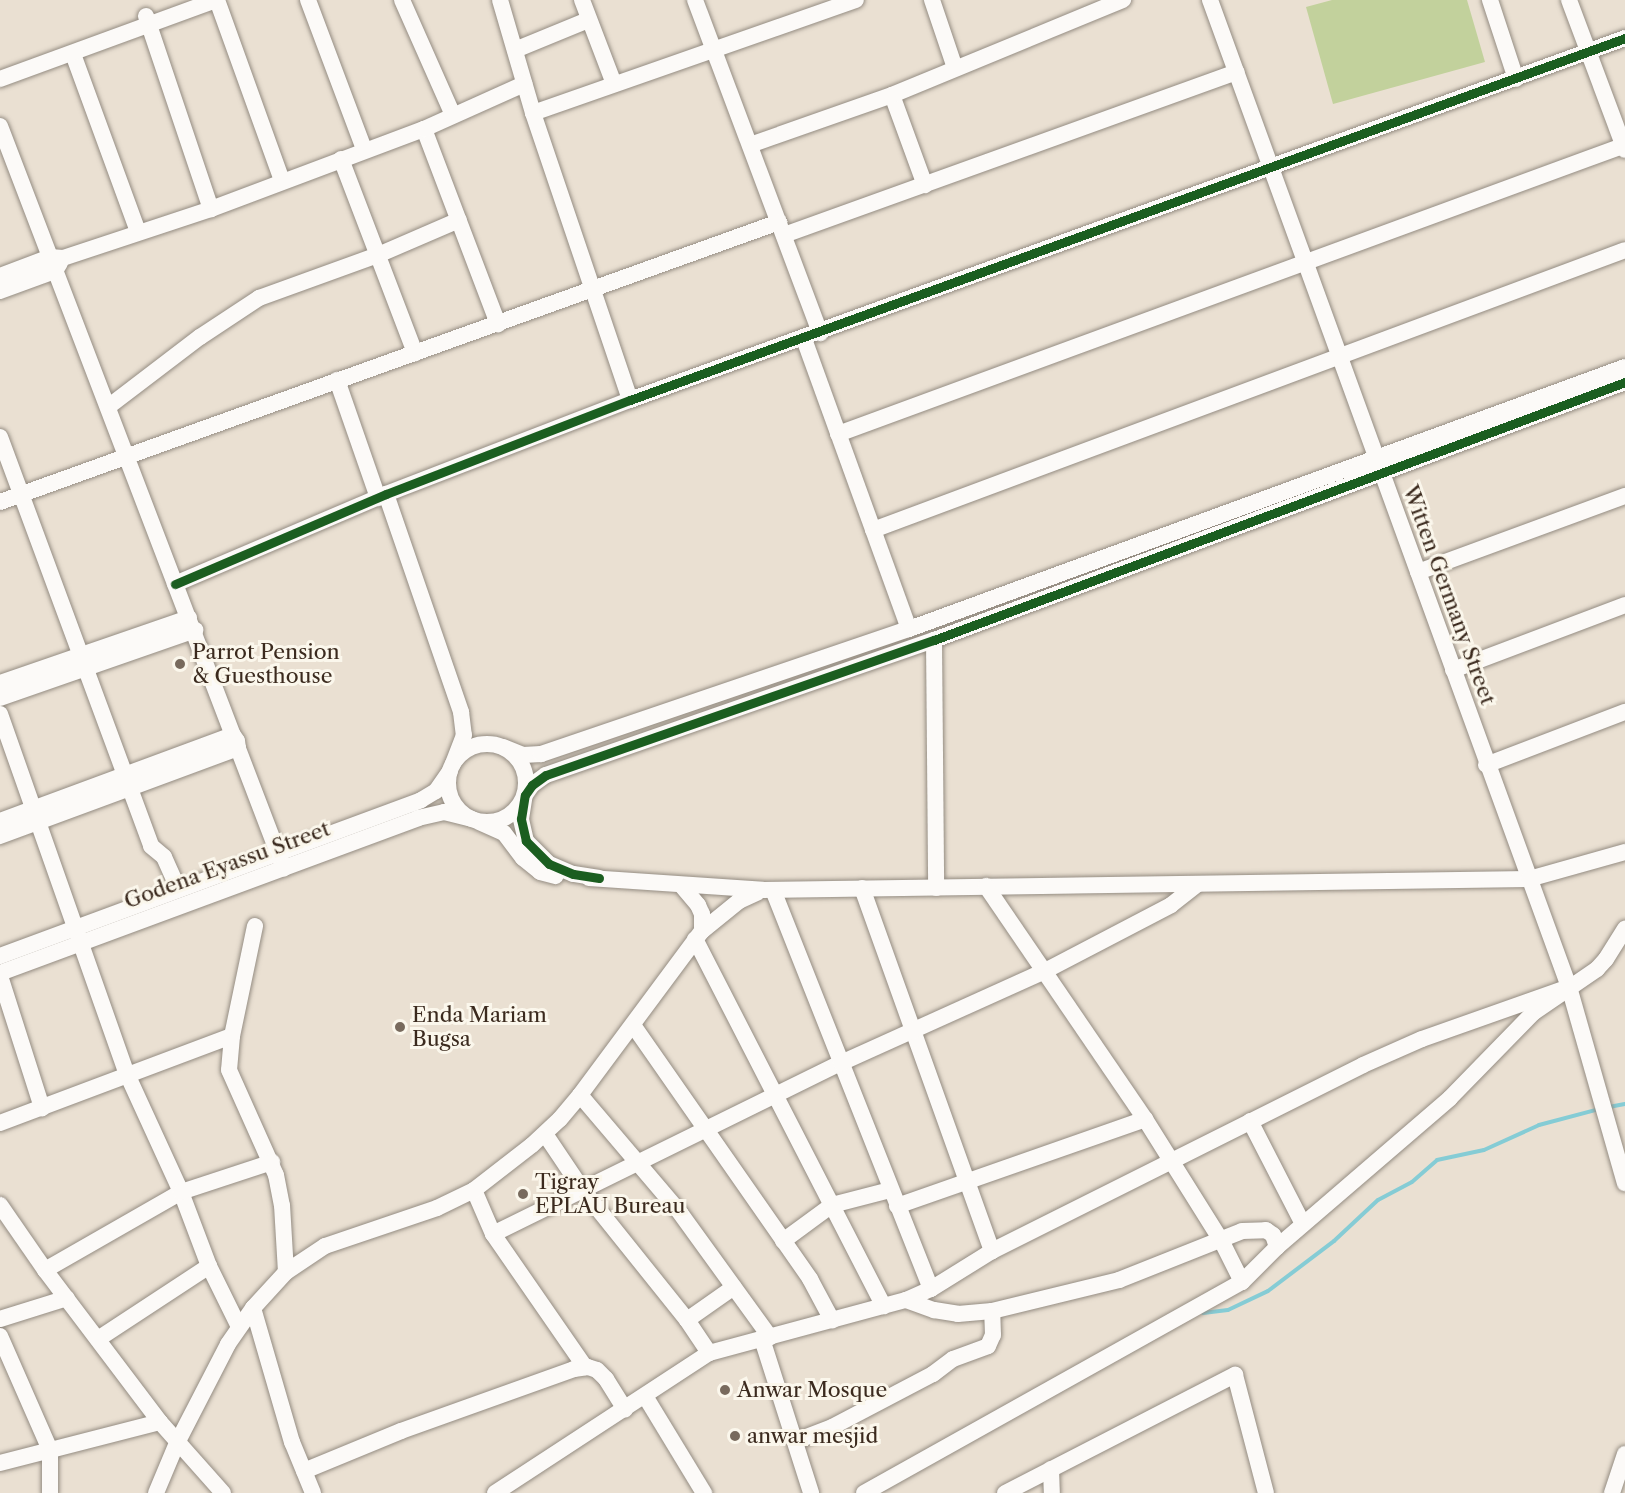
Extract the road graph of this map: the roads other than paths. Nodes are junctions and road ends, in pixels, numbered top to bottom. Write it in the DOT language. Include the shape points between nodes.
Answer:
graph roads {
  1 [pos="186,0"];
  2 [pos="217,0"];
  3 [pos="308,0"];
  4 [pos="402,0"];
  5 [pos="500,0"];
  6 [pos="582,0"];
  7 [pos="695,0"];
  8 [pos="856,0"];
  9 [pos="932,0"];
  10 [pos="1123,0"];
  11 [pos="1210,0"];
  12 [pos="1490,0"];
  13 [pos="1569,0"];
  14 [pos="147,20"];
  15 [pos="588,20"];
  16 [pos="1625,38"];
  17 [pos="515,50"];
  18 [pos="714,50"];
  19 [pos="1588,52"];
  20 [pos="73,54"];
  21 [pos="955,68"];
  22 [pos="0,69"];
  23 [pos="1237,72"];
  24 [pos="0,79"];
  25 [pos="1516,79"];
  26 [pos="524,84"];
  27 [pos="614,84"];
  28 [pos="892,95"];
  29 [pos="533,112"];
  30 [pos="453,115"];
  31 [pos="0,126"];
  32 [pos="424,129"];
  33 [pos="750,145"];
  34 [pos="1624,147"];
  35 [pos="363,149"];
  36 [pos="341,159"];
  37 [pos="1269,166"];
  38 [pos="282,181"];
  39 [pos="925,185"];
  40 [pos="212,209"];
  41 [pos="459,220"];
  42 [pos="781,228"];
  43 [pos="138,232"];
  44 [pos="1625,250"];
  45 [pos="378,255"];
  46 [pos="56,262"];
  47 [pos="1307,263"];
  48 [pos="0,276"];
  49 [pos="594,289"];
  50 [pos="0,291"];
  51 [pos="498,324"];
  52 [pos="812,336"];
  53 [pos="414,353"];
  54 [pos="1341,358"];
  55 [pos="1625,367"];
  56 [pos="337,380"];
  57 [pos="1625,382"];
  58 [pos="630,400"];
  59 [pos="108,407"];
  60 [pos="838,434"];
  61 [pos="0,437"];
  62 [pos="127,456"];
  63 [pos="1379,465"];
  64 [pos="21,495"];
  65 [pos="382,496"];
  66 [pos="1625,496"];
  67 [pos="0,502"];
  68 [pos="873,530"];
  69 [pos="1135,546"];
  70 [pos="1140,563"];
  71 [pos="1418,572"];
  72 [pos="175,584"];
  73 [pos="1625,605"];
  74 [pos="192,624"];
  75 [pos="909,629"];
  76 [pos="934,640"];
  77 [pos="83,662"];
  78 [pos="1453,670"];
  79 [pos="0,683"];
  80 [pos="738,686"];
  81 [pos="0,698"];
  82 [pos="745,705"];
  83 [pos="461,712"];
  84 [pos="1625,712"];
  85 [pos="0,714"];
  86 [pos="236,741"];
  87 [pos="499,746"];
  88 [pos="1486,765"];
  89 [pos="451,767"];
  90 [pos="127,782"];
  91 [pos="525,795"];
  92 [pos="37,815"];
  93 [pos="476,820"];
  94 [pos="0,821"];
  95 [pos="0,836"];
  96 [pos="278,852"];
  97 [pos="1625,852"];
  98 [pos="284,869"];
  99 [pos="599,878"];
  100 [pos="1529,879"];
  101 [pos="1198,884"];
  102 [pos="682,886"];
  103 [pos="986,886"];
  104 [pos="178,888"];
  105 [pos="862,888"];
  106 [pos="936,888"];
  107 [pos="768,890"];
  108 [pos="255,926"];
  109 [pos="1625,928"];
  110 [pos="80,935"];
  111 [pos="698,935"];
  112 [pos="0,956"];
  113 [pos="1043,972"];
  114 [pos="0,975"];
  115 [pos="1569,987"];
  116 [pos="633,1025"];
  117 [pos="913,1031"];
  118 [pos="232,1036"];
  119 [pos="841,1063"];
  120 [pos="127,1074"];
  121 [pos="580,1095"];
  122 [pos="776,1097"];
  123 [pos="42,1108"];
  124 [pos="1145,1119"];
  125 [pos="1250,1122"];
  126 [pos="0,1123"];
  127 [pos="706,1130"];
  128 [pos="544,1134"];
  129 [pos="272,1162"];
  130 [pos="638,1162"];
  131 [pos="1172,1163"];
  132 [pos="967,1180"];
  133 [pos="1625,1183"];
  134 [pos="582,1189"];
  135 [pos="474,1190"];
  136 [pos="890,1190"];
  137 [pos="181,1192"];
  138 [pos="832,1205"];
  139 [pos="897,1206"];
  140 [pos="1,1210"];
  141 [pos="1303,1224"];
  142 [pos="493,1234"];
  143 [pos="1221,1240"];
  144 [pos="783,1241"];
  145 [pos="1278,1246"];
  146 [pos="992,1251"];
  147 [pos="209,1266"];
  148 [pos="45,1270"];
  149 [pos="286,1272"];
  150 [pos="1242,1282"];
  151 [pos="734,1287"];
  152 [pos="932,1289"];
  153 [pos="68,1298"];
  154 [pos="906,1300"];
  155 [pos="884,1306"];
  156 [pos="254,1308"];
  157 [pos="992,1311"];
  158 [pos="0,1319"];
  159 [pos="687,1320"];
  160 [pos="832,1320"];
  161 [pos="239,1327"];
  162 [pos="0,1336"];
  163 [pos="766,1338"];
  164 [pos="98,1339"];
  165 [pos="709,1353"];
  166 [pos="585,1367"];
  167 [pos="645,1396"];
  168 [pos="625,1410"];
  169 [pos="160,1422"];
  170 [pos="796,1441"];
  171 [pos="177,1443"];
  172 [pos="50,1450"];
  173 [pos="1625,1455"];
  174 [pos="0,1462"];
  175 [pos="1051,1469"];
  176 [pos="304,1471"];
  177 [pos="699,1490"];
  178 [pos="50,1493"];
  179 [pos="156,1493"];
  180 [pos="223,1493"];
  181 [pos="313,1493"];
  182 [pos="495,1493"];
  183 [pos="811,1493"];
  184 [pos="864,1493"];
  185 [pos="1005,1493"];
  186 [pos="1052,1493"];
  187 [pos="1266,1493"];
  188 [pos="1612,1493"];
  1 -- 14 [label="street"];
  2 -- 14 [label="street"];
  2 -- 38 [label="street"];
  3 -- 35 [label="street"];
  4 -- 30 [label="street"];
  5 -- 17 [label="street"];
  6 -- 15 [label="street"];
  7 -- 18 [label="street"];
  8 -- 18 [label="street"];
  9 -- 21 [label="street"];
  10 -- 21 [label="street"];
  11 -- 23 [label="street, Witten Germany Street"];
  12 -- 25 [label="street"];
  13 -- 19 [label="street"];
  14 -- 20 [label="street"];
  14 -- 22 [label="street"];
  14 -- 40 [label="street"];
  15 -- 17 [label="street"];
  15 -- 27 [label="street"];
  16 -- 19 [label="street"];
  17 -- 26 [label="street"];
  18 -- 27 [label="street"];
  18 -- 33 [label="street"];
  19 -- 25 [label="street"];
  19 -- 34 [label="street"];
  20 -- 24 [label="street"];
  20 -- 43 [label="street"];
  21 -- 28 [label="street"];
  23 -- 37 [label="street, Witten Germany Street"];
  23 -- 39 [label="street"];
  25 -- 37 [label="street"];
  26 -- 29 [label="street"];
  26 -- 30 [label="street"];
  27 -- 29 [label="street"];
  28 -- 33 [label="street"];
  28 -- 39 [label="street"];
  29 -- 49 [label="street"];
  30 -- 32 [label="street"];
  31 -- 46 [label="street"];
  32 -- 35 [label="street"];
  32 -- 41 [label="street"];
  33 -- 42 [label="street"];
  34 -- 47 [label="street"];
  35 -- 36 [label="street"];
  36 -- 38 [label="street"];
  36 -- 45 [label="street"];
  37 -- 47 [label="street, Witten Germany Street"];
  37 -- 52 [label="street"];
  38 -- 40 [label="street"];
  39 -- 42 [label="street"];
  40 -- 43 [label="street"];
  41 -- 45 [label="street"];
  41 -- 51 [label="street"];
  42 -- 49 [label="street"];
  42 -- 52 [label="street"];
  43 -- 46 [label="street"];
  44 -- 54 [label="street"];
  45 -- 53 [label="street"];
  45 -- 59 [label="street" via="259,298"];
  46 -- 48 [label="street"];
  46 -- 50 [label="street"];
  46 -- 59 [label="street"];
  47 -- 54 [label="street, Witten Germany Street"];
  47 -- 60 [label="street"];
  49 -- 51 [label="street"];
  49 -- 58 [label="street"];
  51 -- 53 [label="street"];
  52 -- 58 [label="street"];
  52 -- 60 [label="street"];
  53 -- 56 [label="street"];
  54 -- 63 [label="street, Witten Germany Street"];
  54 -- 68 [label="street"];
  55 -- 63 [label="street"];
  56 -- 62 [label="street"];
  56 -- 65 [label="street"];
  57 -- 63 [label="street"];
  58 -- 65 [label="street"];
  59 -- 62 [label="street"];
  60 -- 68 [label="street"];
  61 -- 64 [label="street"];
  62 -- 64 [label="street"];
  62 -- 72 [label="street"];
  63 -- 69 [label="street"];
  63 -- 70 [label="street"];
  63 -- 71 [label="street, Witten Germany Street"];
  64 -- 67 [label="street"];
  64 -- 77 [label="street"];
  65 -- 72 [label="street"];
  65 -- 83 [label="street"];
  66 -- 71 [label="street"];
  68 -- 75 [label="street"];
  69 -- 70 [label="street"];
  69 -- 75 [label="street"];
  70 -- 76 [label="street"];
  71 -- 78 [label="street, Witten Germany Street"];
  72 -- 74 [label="street"];
  73 -- 78 [label="street"];
  74 -- 77 [label="street"];
  74 -- 86 [label="street"];
  75 -- 80 [label="street"];
  76 -- 82 [label="street"];
  76 -- 106 [label="street"];
  77 -- 79 [label="street"];
  77 -- 81 [label="street"];
  77 -- 90 [label="street"];
  78 -- 88 [label="street, Witten Germany Street"];
  80 -- 82 [label="street"];
  80 -- 87 [label="street" via="541,754 523,755"];
  82 -- 91 [label="street" via="554,771 532,785"];
  83 -- 87 [label="street" via="480,738"];
  83 -- 89 [label="street" via="464,735"];
  84 -- 88 [label="street"];
  85 -- 92 [label="street"];
  86 -- 90 [label="street"];
  86 -- 96 [label="street"];
  87 -- 89 [label="street" via="471,747"];
  87 -- 91 [label="street" via="516,757 525,771"];
  88 -- 100 [label="street, Witten Germany Street"];
  89 -- 93 [label="street" via="450,796 458,810"];
  89 -- 96 [label="street, Godena Eyassu Street" via="430,796"];
  90 -- 92 [label="street"];
  90 -- 104 [label="street" via="151,846 164,857"];
  91 -- 93 [label="street" via="511,815 496,822"];
  91 -- 99 [label="street" via="522,829 531,848 562,870"];
  92 -- 94 [label="street"];
  92 -- 95 [label="street"];
  92 -- 110 [label="street"];
  93 -- 98 [label="street, Godena Eyassu Street" via="451,813 427,815"];
  93 -- 99 [label="street" via="504,833 540,872"];
  96 -- 98 [label="street"];
  96 -- 104 [label="street, Godena Eyassu Street"];
  97 -- 100 [label="street"];
  98 -- 110 [label="street, Godena Eyassu Street"];
  99 -- 102 [label="street"];
  100 -- 101 [label="street"];
  100 -- 115 [label="street, Witten Germany Street"];
  101 -- 103 [label="street"];
  101 -- 113 [label="street" via="1171,905"];
  102 -- 107 [label="street"];
  102 -- 111 [label="street" via="702,914"];
  103 -- 106 [label="street"];
  103 -- 113 [label="street"];
  104 -- 110 [label="street, Godena Eyassu Street"];
  105 -- 106 [label="street"];
  105 -- 107 [label="street"];
  105 -- 117 [label="street"];
  107 -- 111 [label="street" via="739,901"];
  107 -- 119 [label="street"];
  108 -- 118 [label="street"];
  109 -- 115 [label="street" via="1606,960"];
  110 -- 112 [label="street, Godena Eyassu Street"];
  110 -- 114 [label="street, Godena Eyassu Street"];
  110 -- 120 [label="street"];
  111 -- 116 [label="street"];
  111 -- 122 [label="street"];
  113 -- 117 [label="street"];
  113 -- 124 [label="street"];
  114 -- 123 [label="street"];
  115 -- 125 [label="street" via="1422,1040"];
  115 -- 133 [label="street, Witten Germany Street"];
  115 -- 141 [label="street" via="1533,1013 1450,1098"];
  116 -- 121 [label="street"];
  116 -- 127 [label="street"];
  117 -- 119 [label="street"];
  117 -- 132 [label="street"];
  118 -- 120 [label="street"];
  118 -- 129 [label="street" via="229,1070"];
  119 -- 122 [label="street"];
  119 -- 136 [label="street"];
  120 -- 123 [label="street"];
  120 -- 137 [label="street"];
  121 -- 128 [label="street"];
  121 -- 130 [label="street"];
  122 -- 127 [label="street"];
  122 -- 138 [label="street"];
  123 -- 126 [label="street"];
  124 -- 131 [label="street"];
  124 -- 132 [label="street"];
  125 -- 131 [label="street"];
  125 -- 141 [label="street"];
  127 -- 130 [label="street"];
  127 -- 144 [label="street"];
  128 -- 134 [label="street"];
  128 -- 135 [label="street"];
  129 -- 137 [label="street"];
  129 -- 149 [label="street" via="282,1205"];
  130 -- 134 [label="street"];
  130 -- 151 [label="street"];
  131 -- 143 [label="street"];
  131 -- 146 [label="street"];
  132 -- 139 [label="street"];
  132 -- 146 [label="street"];
  134 -- 142 [label="street"];
  134 -- 159 [label="street"];
  135 -- 142 [label="street"];
  135 -- 149 [label="street" via="437,1208 325,1246"];
  136 -- 138 [label="street"];
  136 -- 139 [label="street"];
  137 -- 147 [label="street"];
  137 -- 148 [label="street"];
  138 -- 144 [label="street"];
  138 -- 155 [label="street"];
  139 -- 152 [label="street"];
  140 -- 148 [label="street"];
  141 -- 145 [label="street"];
  142 -- 166 [label="street"];
  143 -- 145 [label="street" via="1242,1231 1266,1230"];
  143 -- 150 [label="street"];
  143 -- 157 [label="street" via="1119,1280"];
  144 -- 160 [label="street"];
  145 -- 150 [label="street"];
  146 -- 152 [label="street"];
  147 -- 161 [label="street"];
  147 -- 164 [label="street"];
  148 -- 153 [label="street"];
  149 -- 156 [label="street"];
  150 -- 184 [label="street"];
  151 -- 159 [label="street"];
  151 -- 163 [label="street"];
  152 -- 154 [label="street"];
  153 -- 158 [label="street"];
  153 -- 164 [label="street"];
  154 -- 155 [label="street"];
  154 -- 157 [label="street" via="958,1314"];
  155 -- 160 [label="street"];
  156 -- 161 [label="street"];
  156 -- 176 [label="street"];
  157 -- 170 [label="street" via="993,1335 988,1346 952,1359 933,1374 832,1427"];
  159 -- 165 [label="street"];
  160 -- 163 [label="street"];
  161 -- 171 [label="street"];
  162 -- 172 [label="street"];
  163 -- 165 [label="street"];
  163 -- 170 [label="street"];
  164 -- 169 [label="street"];
  165 -- 167 [label="street"];
  166 -- 168 [label="street" via="597,1370 606,1379"];
  166 -- 176 [label="street" via="401,1431"];
  167 -- 168 [label="street"];
  167 -- 177 [label="street"];
  168 -- 182 [label="street"];
  169 -- 171 [label="street"];
  169 -- 172 [label="street"];
  170 -- 183 [label="street"];
  171 -- 179 [label="street"];
  171 -- 180 [label="street"];
  172 -- 174 [label="street"];
  172 -- 178 [label="street"];
  173 -- 188 [label="street"];
  175 -- 185 [label="street"];
  175 -- 186 [label="street"];
  175 -- 187 [label="street" via="1234,1375"];
  176 -- 181 [label="street"];
}
